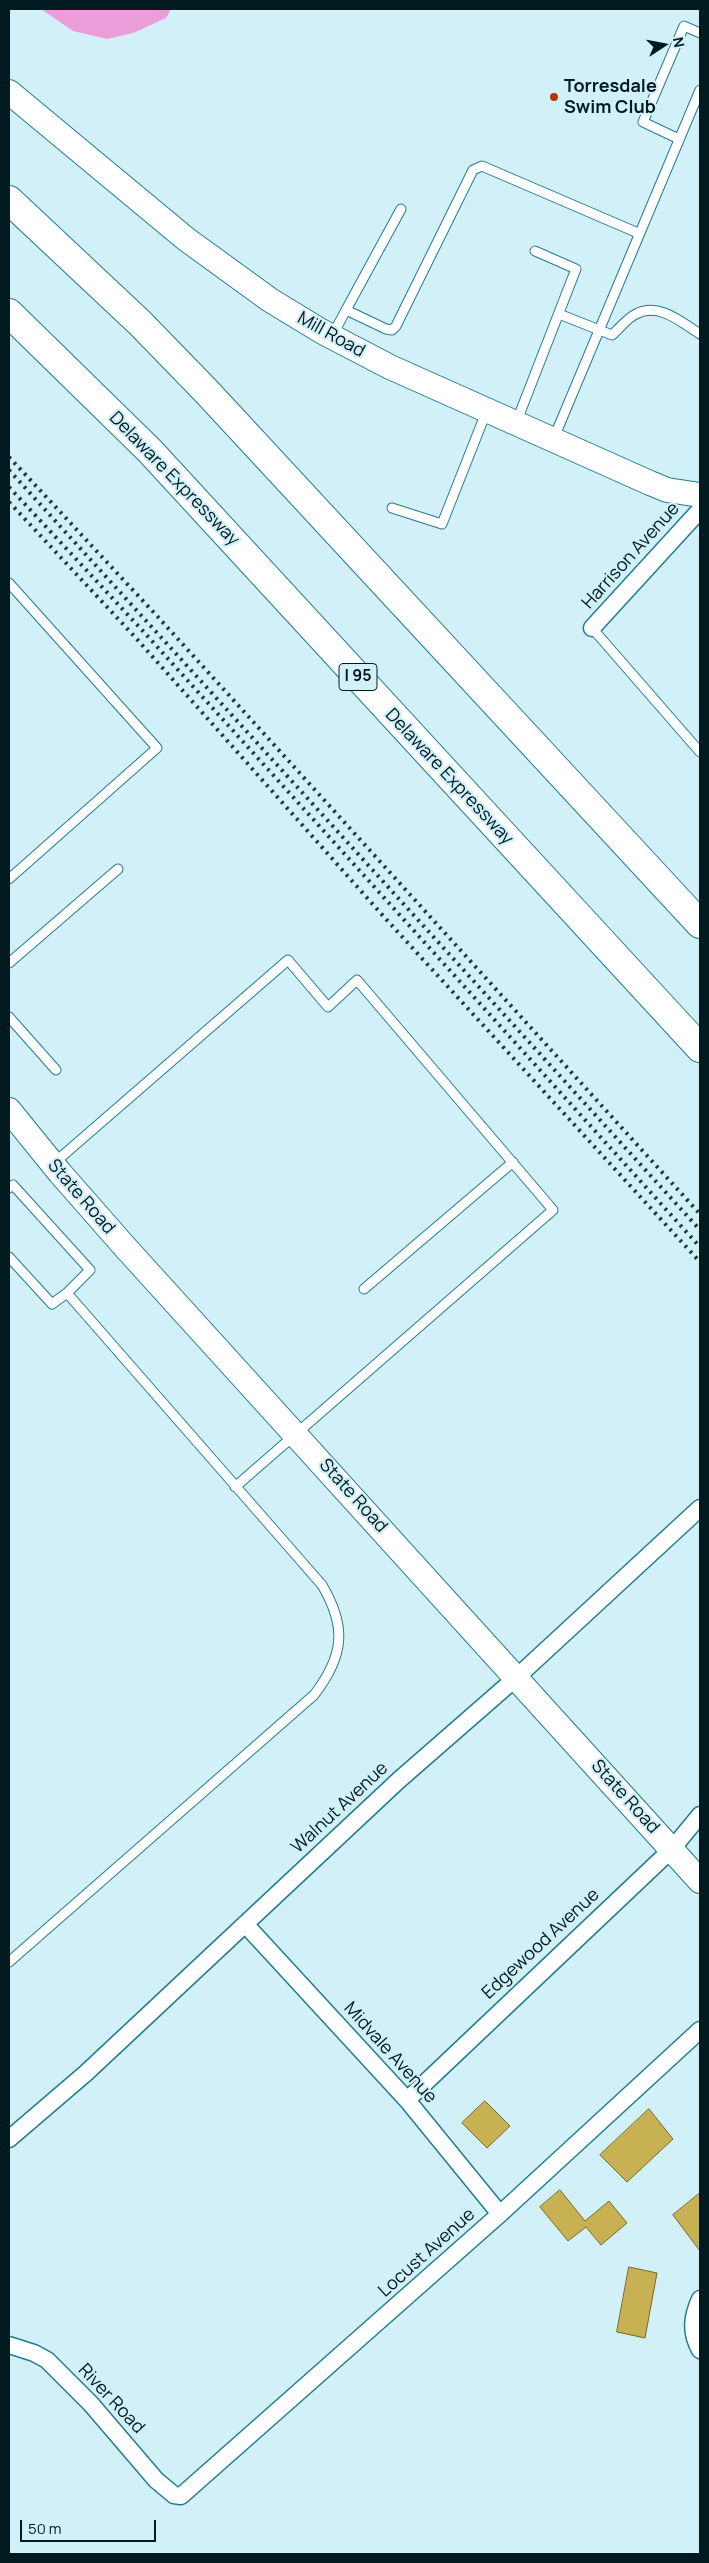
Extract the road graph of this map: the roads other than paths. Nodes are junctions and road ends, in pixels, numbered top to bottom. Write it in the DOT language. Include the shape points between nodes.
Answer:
graph roads {
  1 [pos="700,33"];
  2 [pos="700,90"];
  3 [pos="9,92"];
  4 [pos="679,139"];
  5 [pos="9,200"];
  6 [pos="401,209"];
  7 [pos="638,233"];
  8 [pos="535,251"];
  9 [pos="346,310"];
  10 [pos="9,314"];
  11 [pos="558,314"];
  12 [pos="600,331"];
  13 [pos="700,334"];
  14 [pos="331,337"];
  15 [pos="487,410"];
  16 [pos="516,423"];
  17 [pos="553,440"];
  18 [pos="700,495"];
  19 [pos="392,508"];
  20 [pos="700,510"];
  21 [pos="9,583"];
  22 [pos="592,628"];
  23 [pos="700,752"];
  24 [pos="118,869"];
  25 [pos="9,879"];
  26 [pos="700,924"];
  27 [pos="9,963"];
  28 [pos="9,1017"];
  29 [pos="700,1048"];
  30 [pos="56,1070"];
  31 [pos="9,1110"];
  32 [pos="513,1162"];
  33 [pos="52,1164"];
  34 [pos="9,1188"];
  35 [pos="9,1257"];
  36 [pos="364,1289"];
  37 [pos="67,1293"];
  38 [pos="297,1434"];
  39 [pos="235,1487"];
  40 [pos="700,1508"];
  41 [pos="517,1677"];
  42 [pos="700,1815"];
  43 [pos="672,1849"];
  44 [pos="700,1881"];
  45 [pos="245,1924"];
  46 [pos="9,1962"];
  47 [pos="700,2030"];
  48 [pos="407,2100"];
  49 [pos="9,2139"];
  50 [pos="500,2214"];
  51 [pos="700,2299"];
  52 [pos="9,2345"];
  53 [pos="700,2350"];
  54 [pos="174,2495"];
  1 -- 4 [label="lane" via="684,26 643,122"];
  2 -- 4 [label="lane"];
  3 -- 14 [label="main road, Mill Road" via="216,263"];
  4 -- 7 [label="lane"];
  5 -- 26 [label="highway" via="111,295 207,392"];
  6 -- 9 [label="lane"];
  7 -- 9 [label="lane" via="482,166 476,167 396,326 392,330 386,329"];
  7 -- 12 [label="lane"];
  8 -- 11 [label="lane" via="576,270"];
  9 -- 14 [label="lane"];
  10 -- 29 [label="highway, Delaware Expressway / I 95" via="150,451"];
  11 -- 12 [label="lane"];
  11 -- 16 [label="lane"];
  12 -- 13 [label="lane" via="612,335 635,314 654,308"];
  12 -- 17 [label="lane"];
  14 -- 15 [label="main road, Mill Road"];
  15 -- 16 [label="main road, Mill Road"];
  15 -- 19 [label="lane" via="442,524"];
  16 -- 17 [label="main road, Mill Road"];
  17 -- 18 [label="main road, Mill Road" via="666,490"];
  20 -- 22 [label="street, Harrison Avenue"];
  21 -- 25 [label="lane" via="157,748"];
  22 -- 23 [label="lane"];
  24 -- 27 [label="lane"];
  28 -- 30 [label="lane"];
  31 -- 33 [label="main road, State Road"];
  32 -- 33 [label="lane" via="357,980 328,1007 288,960"];
  32 -- 36 [label="lane"];
  32 -- 38 [label="lane" via="553,1210"];
  33 -- 38 [label="main road, State Road"];
  34 -- 37 [label="lane" via="13,1185 90,1270"];
  35 -- 37 [label="lane" via="52,1304"];
  37 -- 39 [label="lane"];
  38 -- 39 [label="lane"];
  38 -- 41 [label="main road, State Road"];
  39 -- 46 [label="lane" via="322,1585 334,1606 340,1629 338,1653 329,1676 307,1702"];
  40 -- 41 [label="street, Walnut Avenue"];
  41 -- 43 [label="main road, State Road"];
  41 -- 45 [label="street, Walnut Avenue" via="399,1780"];
  42 -- 43 [label="street, Edgewood Avenue"];
  43 -- 44 [label="main road, State Road"];
  43 -- 48 [label="street, Edgewood Avenue"];
  45 -- 48 [label="street, Midvale Avenue"];
  45 -- 49 [label="street, Walnut Avenue" via="86,2073"];
  47 -- 50 [label="street, Locust Avenue"];
  48 -- 50 [label="street, Midvale Avenue"];
  50 -- 54 [label="street, Locust Avenue" via="186,2493"];
  51 -- 53 [label="street" via="692,2324"];
  52 -- 54 [label="street, River Road" via="47,2360 91,2404 156,2480"];
}
